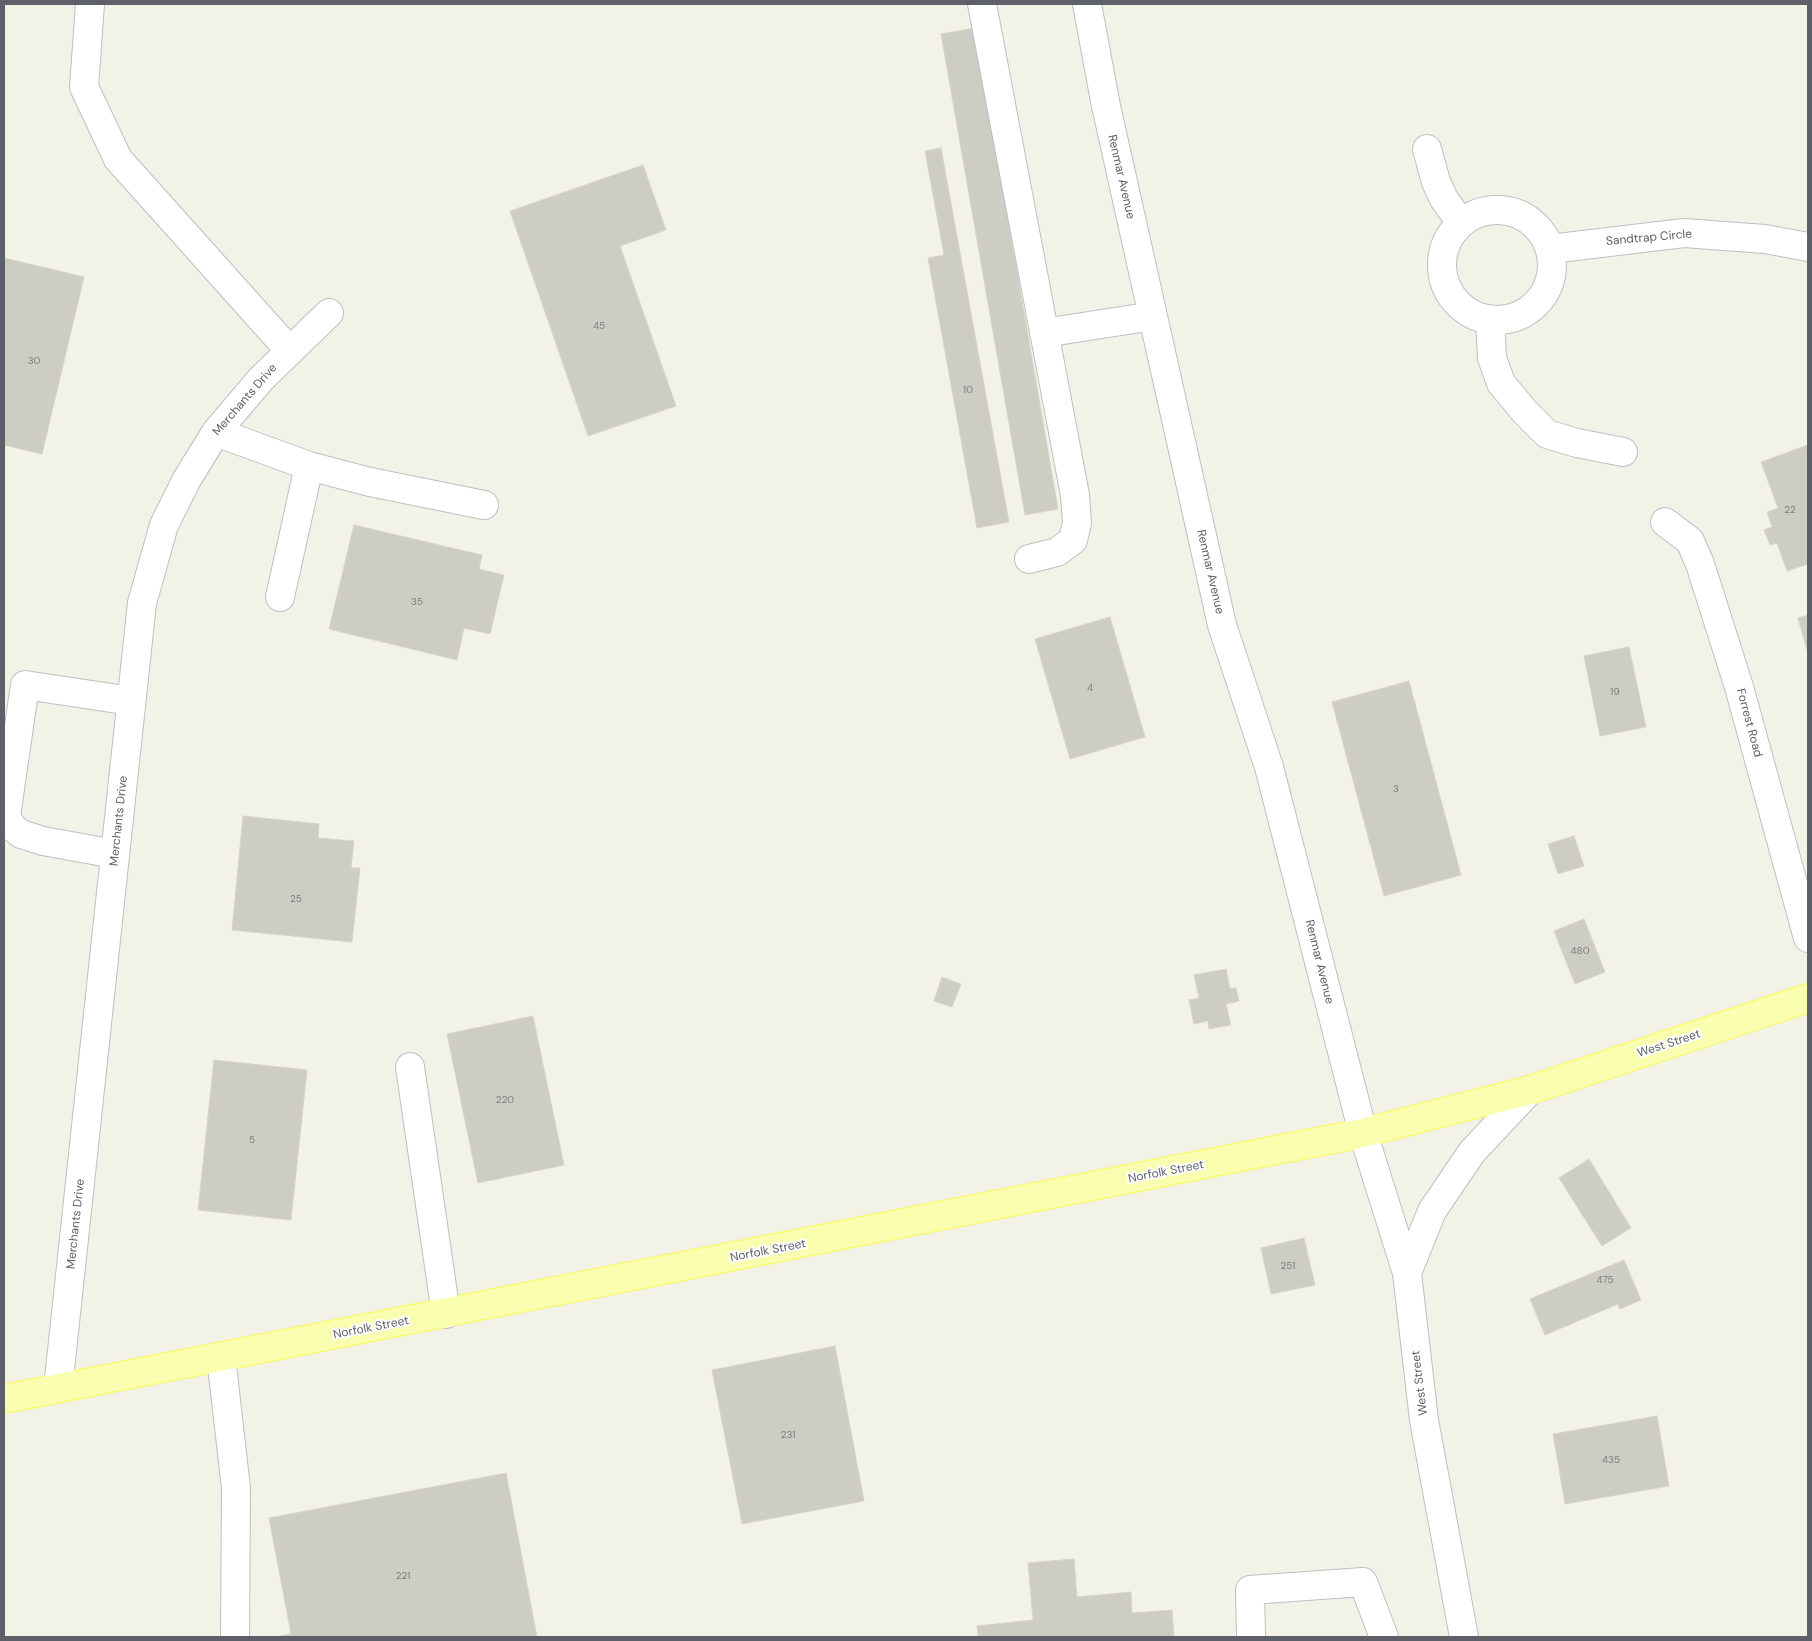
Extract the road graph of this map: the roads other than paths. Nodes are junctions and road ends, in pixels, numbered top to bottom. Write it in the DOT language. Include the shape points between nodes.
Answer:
graph roads {
  1 [pos="90,4"];
  2 [pos="982,4"];
  3 [pos="1087,4"];
  4 [pos="1427,149"];
  5 [pos="1461,222"];
  6 [pos="1808,247"];
  7 [pos="1550,249"];
  8 [pos="329,313"];
  9 [pos="1152,316"];
  10 [pos="1490,320"];
  11 [pos="1044,333"];
  12 [pos="290,351"];
  13 [pos="216,432"];
  14 [pos="1623,452"];
  15 [pos="309,466"];
  16 [pos="484,505"];
  17 [pos="1665,522"];
  18 [pos="1029,558"];
  19 [pos="280,597"];
  20 [pos="14,682"];
  21 [pos="131,701"];
  22 [pos="115,854"];
  23 [pos="1808,938"];
  24 [pos="1808,998"];
  25 [pos="410,1067"];
  26 [pos="1530,1090"];
  27 [pos="1363,1133"];
  28 [pos="1406,1273"];
  29 [pos="446,1314"];
  30 [pos="221,1357"];
  31 [pos="58,1388"];
  32 [pos="4,1399"];
  33 [pos="235,1637"];
  34 [pos="1251,1637"];
  35 [pos="1384,1637"];
  36 [pos="1464,1637"];
  1 -- 12 [label="street" via="84,87 118,159"];
  2 -- 11 [label="street"];
  3 -- 9 [label="street, Renmar Avenue"];
  4 -- 5 [label="street" via="1436,182"];
  5 -- 7 [label="street" via="1477,213 1494,209 1512,211 1542,232"];
  5 -- 10 [label="street" via="1449,236 1442,253 1446,289 1457,304 1472,315"];
  6 -- 7 [label="street, Sandtrap Circle" via="1765,239 1684,233"];
  7 -- 10 [label="street" via="1552,267 1548,285 1539,300 1525,312 1508,319"];
  8 -- 12 [label="street, Merchants Drive"];
  9 -- 11 [label="street"];
  9 -- 27 [label="street, Renmar Avenue" via="1222,624 1269,767"];
  10 -- 14 [label="street" via="1492,358 1501,383 1547,434"];
  11 -- 18 [label="street" via="1077,523 1073,540 1068,545 1057,552"];
  12 -- 13 [label="street, Merchants Drive" via="261,379"];
  13 -- 15 [label="street"];
  13 -- 21 [label="street, Merchants Drive" via="164,525 142,603"];
  15 -- 16 [label="street"];
  15 -- 19 [label="street"];
  17 -- 23 [label="street, Forrest Road" via="1690,540 1700,564 1739,687"];
  20 -- 21 [label="street"];
  20 -- 22 [label="street" via="6,816 12,827 16,832 43,840"];
  21 -- 22 [label="street, Merchants Drive"];
  22 -- 31 [label="street, Merchants Drive"];
  24 -- 26 [label="main road, West Street"];
  25 -- 29 [label="street"];
  26 -- 27 [label="main road, Norfolk Street"];
  26 -- 28 [label="street" via="1472,1152 1432,1211"];
  27 -- 28 [label="street, West Street"];
  27 -- 29 [label="main road, Norfolk Street"];
  28 -- 36 [label="street, West Street" via="1424,1420"];
  29 -- 30 [label="main road, Norfolk Street"];
  30 -- 31 [label="main road, Norfolk Street"];
  30 -- 33 [label="street" via="236,1488"];
  31 -- 32 [label="main road, Norfolk Street"];
  34 -- 35 [label="street" via="1250,1590 1363,1582"];
}
